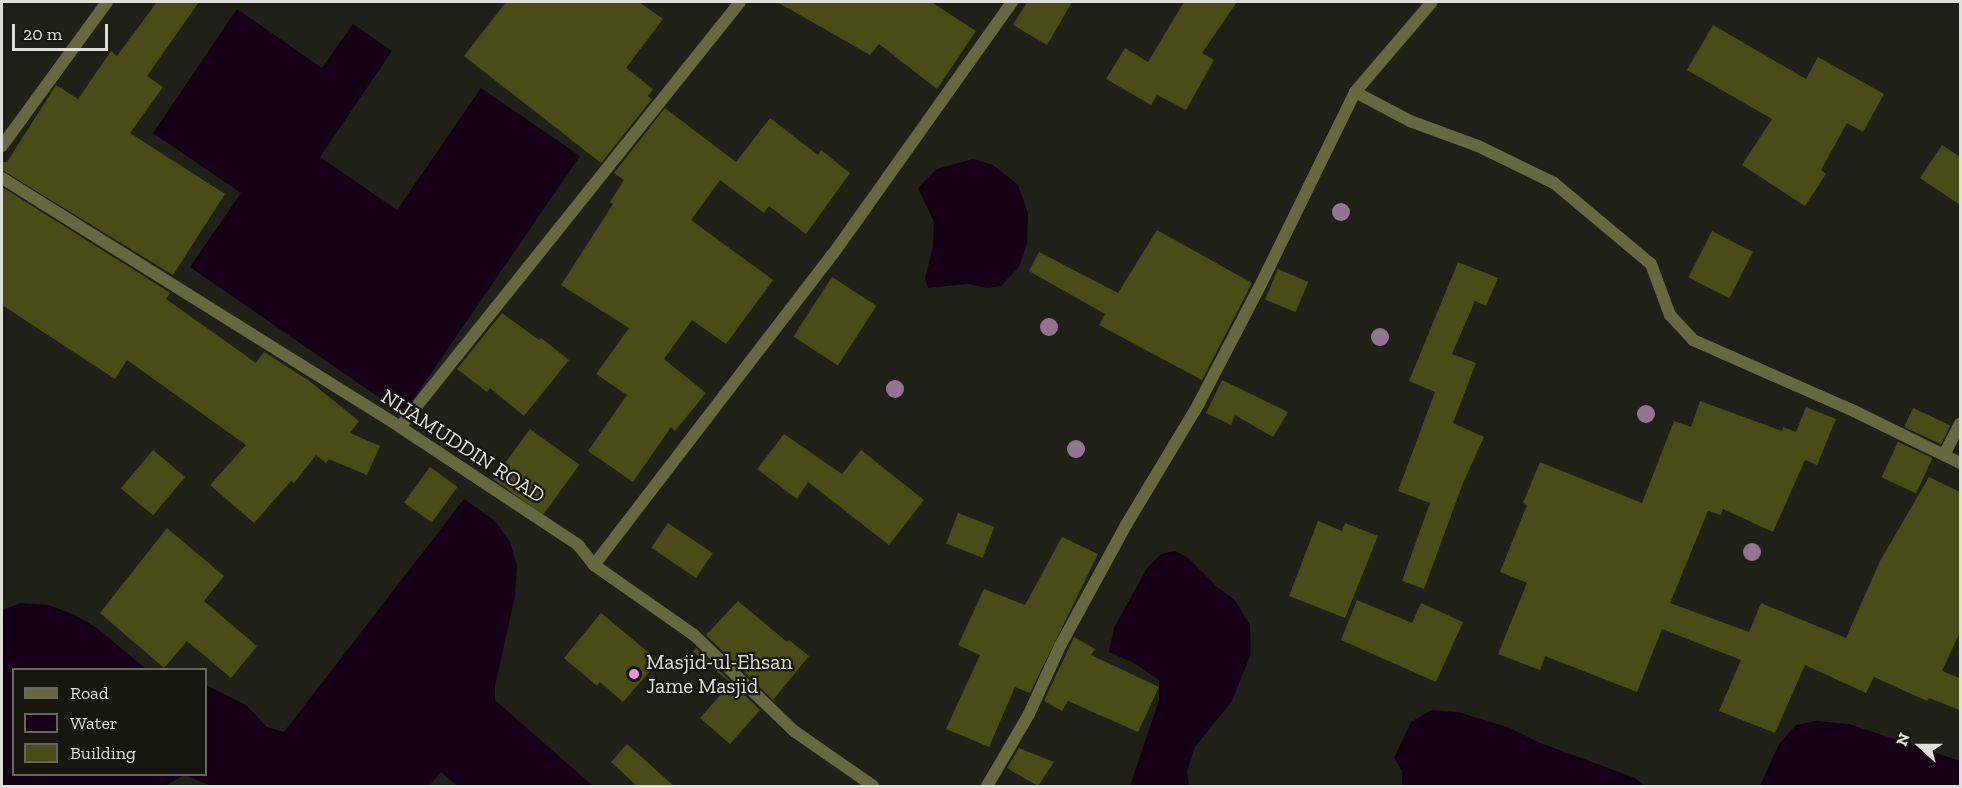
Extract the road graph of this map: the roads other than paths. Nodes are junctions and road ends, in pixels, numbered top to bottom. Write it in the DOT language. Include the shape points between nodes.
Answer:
graph roads {
  1 [pos="107,2"];
  2 [pos="740,2"];
  3 [pos="1012,2"];
  4 [pos="1432,2"];
  5 [pos="1355,92"];
  6 [pos="2,146"];
  7 [pos="2,178"];
  8 [pos="1960,424"];
  9 [pos="400,427"];
  10 [pos="1944,455"];
  11 [pos="1960,463"];
  12 [pos="594,565"];
  13 [pos="873,786"];
  14 [pos="987,786"];
  1 -- 6 [label="street"];
  2 -- 9 [label="street"];
  3 -- 12 [label="street" via="833,254"];
  4 -- 5 [label="street"];
  5 -- 10 [label="street" via="1410,121 1478,146 1554,183 1651,264 1670,315 1692,340"];
  5 -- 14 [label="street" via="1198,405 1126,525 1060,646 1029,714"];
  7 -- 9 [label="street, NIJAMUDDIN ROAD"];
  8 -- 10 [label="street"];
  9 -- 12 [label="street, NIJAMUDDIN ROAD" via="578,545"];
  10 -- 11 [label="street"];
  12 -- 13 [label="street, NIJAMUDDIN ROAD" via="694,635 794,731"];
}
